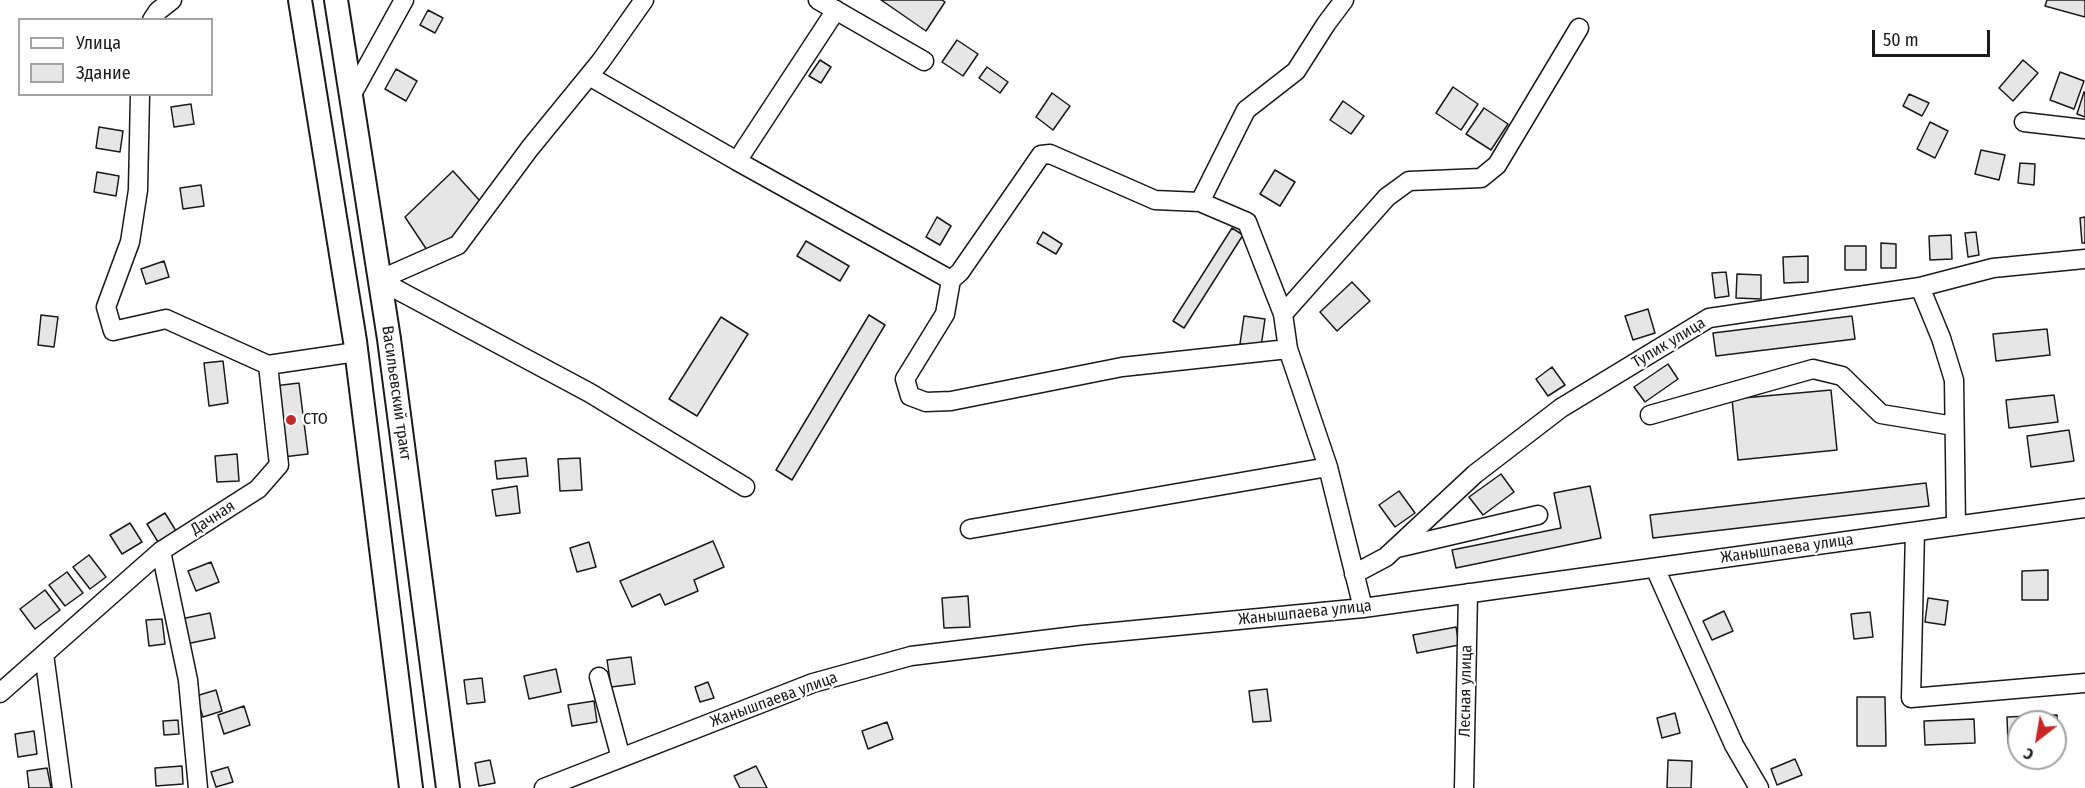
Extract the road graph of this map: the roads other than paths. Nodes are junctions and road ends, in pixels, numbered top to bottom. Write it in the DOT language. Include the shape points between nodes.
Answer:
graph roads {
  1 [pos="172,0"];
  2 [pos="300,0"];
  3 [pos="336,0"];
  4 [pos="404,0"];
  5 [pos="644,0"];
  6 [pos="818,0"];
  7 [pos="1344,0"];
  8 [pos="836,10"];
  9 [pos="153,18"];
  10 [pos="1579,28"];
  11 [pos="924,61"];
  12 [pos="589,76"];
  13 [pos="140,96"];
  14 [pos="351,96"];
  15 [pos="2024,122"];
  16 [pos="2085,129"];
  17 [pos="737,161"];
  18 [pos="1200,202"];
  19 [pos="2085,259"];
  20 [pos="380,280"];
  21 [pos="951,280"];
  22 [pos="1920,287"];
  23 [pos="1283,314"];
  24 [pos="1288,349"];
  25 [pos="356,352"];
  26 [pos="268,365"];
  27 [pos="1650,415"];
  28 [pos="400,423"];
  29 [pos="365,425"];
  30 [pos="1954,426"];
  31 [pos="1328,467"];
  32 [pos="407,480"];
  33 [pos="373,484"];
  34 [pos="745,488"];
  35 [pos="2085,508"];
  36 [pos="1538,515"];
  37 [pos="1956,526"];
  38 [pos="970,529"];
  39 [pos="1915,532"];
  40 [pos="1395,548"];
  41 [pos="161,551"];
  42 [pos="1655,568"];
  43 [pos="1354,574"];
  44 [pos="1468,593"];
  45 [pos="1363,608"];
  46 [pos="44,654"];
  47 [pos="599,676"];
  48 [pos="2085,683"];
  49 [pos="0,693"];
  50 [pos="621,758"];
  51 [pos="62,788"];
  52 [pos="198,788"];
  53 [pos="411,788"];
  54 [pos="448,788"];
  55 [pos="544,788"];
  56 [pos="1464,788"];
  57 [pos="1759,788"];
  1 -- 9 [label="street"];
  2 -- 25 [label="main road, Васильевский тракт"];
  3 -- 14 [label="main road, Васильевский тракт"];
  4 -- 14 [label="street"];
  5 -- 12 [label="street"];
  6 -- 8 [label="street"];
  7 -- 18 [label="street" via="1296,72 1246,110"];
  8 -- 11 [label="street"];
  8 -- 17 [label="street"];
  10 -- 23 [label="street" via="1497,165 1481,178 1410,181 1387,197"];
  12 -- 17 [label="street"];
  12 -- 20 [label="street" via="458,245"];
  13 -- 26 [label="street" via="138,190 130,242 106,307 113,331 166,320"];
  14 -- 20 [label="main road, Васильевский тракт"];
  15 -- 16 [label="street"];
  17 -- 21 [label="street"];
  18 -- 21 [label="street" via="1155,200 1050,154 1041,155"];
  18 -- 23 [label="street" via="1247,222"];
  19 -- 22 [label="street, Тупик улица" via="1993,268"];
  20 -- 28 [label="main road, Васильевский тракт"];
  20 -- 34 [label="street" via="590,393"];
  21 -- 24 [label="street" via="945,314 905,379 910,396 926,402 951,401 1122,367"];
  22 -- 30 [label="street" via="1954,380"];
  22 -- 40 [label="street, Тупик улица" via="1708,318 1561,408 1475,474"];
  23 -- 24 [label="street"];
  24 -- 31 [label="street"];
  25 -- 26 [label="street"];
  25 -- 29 [label="main road, Васильевский тракт"];
  26 -- 41 [label="street, Дачная" via="279,465 258,489"];
  27 -- 30 [label="street" via="1813,369 1842,376 1881,414"];
  28 -- 29 [label="main road"];
  28 -- 32 [label="main road, Васильевский тракт"];
  29 -- 33 [label="main road, Васильевский тракт"];
  30 -- 37 [label="street"];
  31 -- 38 [label="street"];
  31 -- 43 [label="street"];
  32 -- 33 [label="main road"];
  32 -- 54 [label="main road, Васильевский тракт"];
  33 -- 53 [label="main road, Васильевский тракт"];
  35 -- 37 [label="street, Жанышпаева улица"];
  36 -- 40 [label="street"];
  37 -- 39 [label="street, Жанышпаева улица"];
  39 -- 42 [label="street, Жанышпаева улица"];
  39 -- 48 [label="street" via="1911,698"];
  40 -- 43 [label="street, Тупик улица"];
  41 -- 46 [label="street, Дачная"];
  41 -- 52 [label="street" via="188,680"];
  42 -- 44 [label="street, Жанышпаева улица"];
  42 -- 57 [label="street" via="1734,745"];
  43 -- 45 [label="street"];
  44 -- 45 [label="street, Жанышпаева улица"];
  44 -- 56 [label="street, Лесная улица"];
  45 -- 50 [label="street, Жанышпаева улица" via="1083,635 911,657 813,683"];
  46 -- 49 [label="street, Дачная"];
  46 -- 51 [label="street"];
  47 -- 50 [label="street"];
  50 -- 55 [label="street, Жанышпаева улица"];
}
